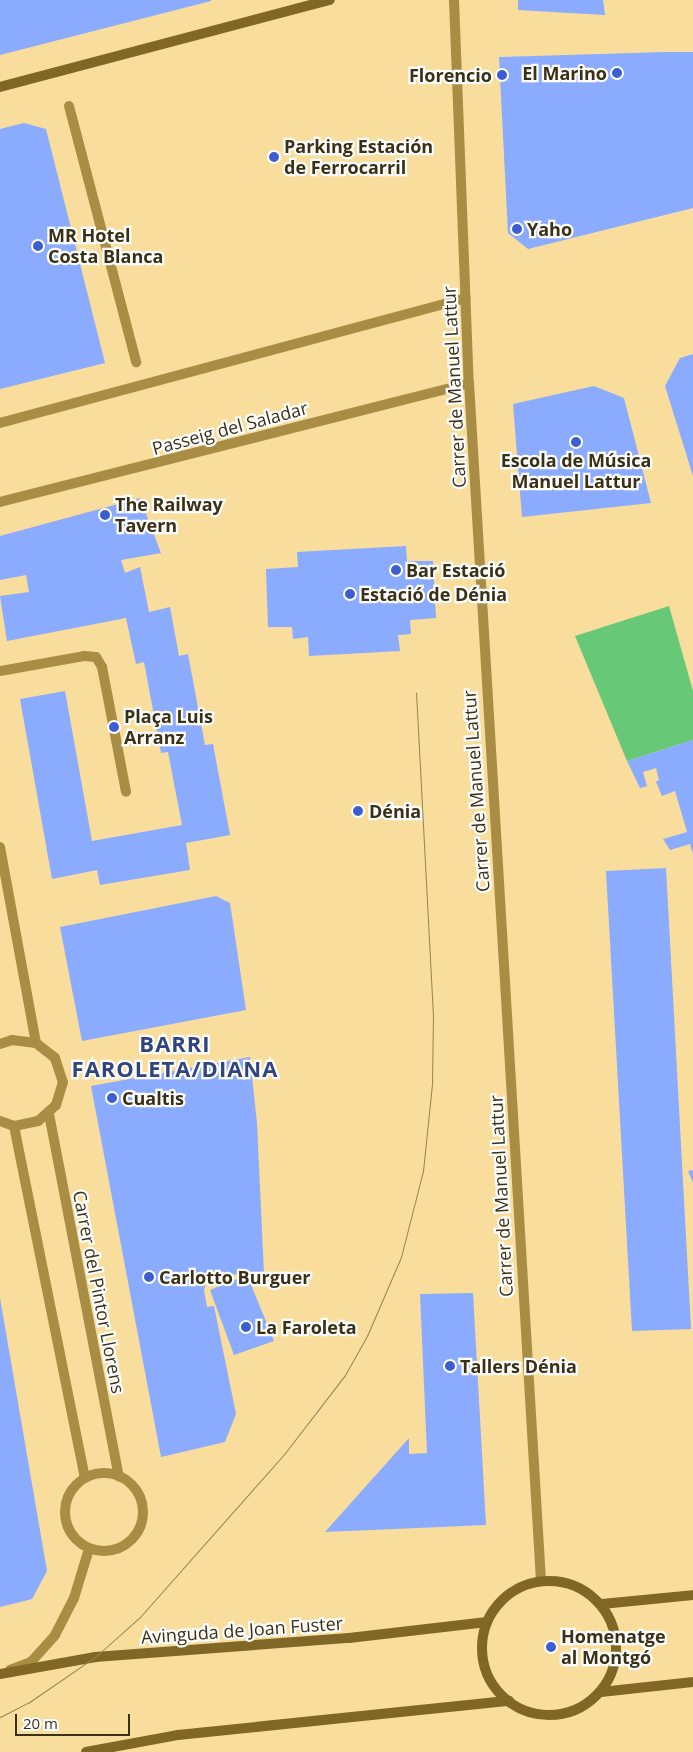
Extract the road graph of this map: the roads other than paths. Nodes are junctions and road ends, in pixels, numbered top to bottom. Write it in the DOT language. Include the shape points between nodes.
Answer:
graph roads {
  1 [pos="330,0"];
  2 [pos="454,0"];
  3 [pos="0,88"];
  4 [pos="69,106"];
  5 [pos="465,298"];
  6 [pos="136,362"];
  7 [pos="469,384"];
  8 [pos="0,424"];
  9 [pos="0,502"];
  10 [pos="0,671"];
  11 [pos="126,792"];
  12 [pos="0,847"];
  13 [pos="36,1043"];
  14 [pos="0,1044"];
  15 [pos="48,1114"];
  16 [pos="0,1121"];
  17 [pos="14,1126"];
  18 [pos="119,1476"];
  19 [pos="86,1478"];
  20 [pos="89,1549"];
  21 [pos="541,1580"];
  22 [pos="693,1595"];
  23 [pos="602,1604"];
  24 [pos="487,1622"];
  25 [pos="1,1674"];
  26 [pos="693,1682"];
  27 [pos="601,1692"];
  28 [pos="509,1701"];
  29 [pos="86,1752"];
  1 -- 3 [label="main road"];
  2 -- 5 [label="street, Carrer de Manuel Lattur"];
  4 -- 6 [label="street"];
  5 -- 7 [label="street, Carrer de Manuel Lattur"];
  5 -- 8 [label="street"];
  7 -- 9 [label="street, Passeig del Saladar"];
  7 -- 21 [label="street, Carrer de Manuel Lattur"];
  10 -- 11 [label="street" via="84,656 96,657 102,667"];
  12 -- 13 [label="street"];
  13 -- 14 [label="street" via="12,1040"];
  13 -- 15 [label="street" via="55,1058 63,1082 61,1094"];
  15 -- 17 [label="street" via="26,1125"];
  15 -- 18 [label="street, Carrer del Pintor Llorens"];
  16 -- 17 [label="street"];
  17 -- 19 [label="street"];
  18 -- 19 [label="street" via="102,1473"];
  18 -- 20 [label="street" via="132,1485 140,1497 143,1513 140,1527 132,1540 119,1549"];
  19 -- 20 [label="street" via="74,1487 66,1500 64,1515 68,1529"];
  20 -- 25 [label="street" via="74,1598 55,1635 31,1662"];
  21 -- 23 [label="main road" via="578,1586"];
  21 -- 24 [label="main road" via="507,1595"];
  22 -- 23 [label="main road"];
  23 -- 27 [label="main road" via="613,1625 617,1642 616,1662"];
  24 -- 25 [label="main road, Avinguda de Joan Fuster" via="349,1638 95,1657"];
  24 -- 28 [label="main road" via="481,1647 484,1666 492,1685"];
  26 -- 27 [label="main road"];
  27 -- 28 [label="main road" via="580,1708 562,1714 542,1715 522,1710"];
  28 -- 29 [label="main road" via="178,1735"];
}
